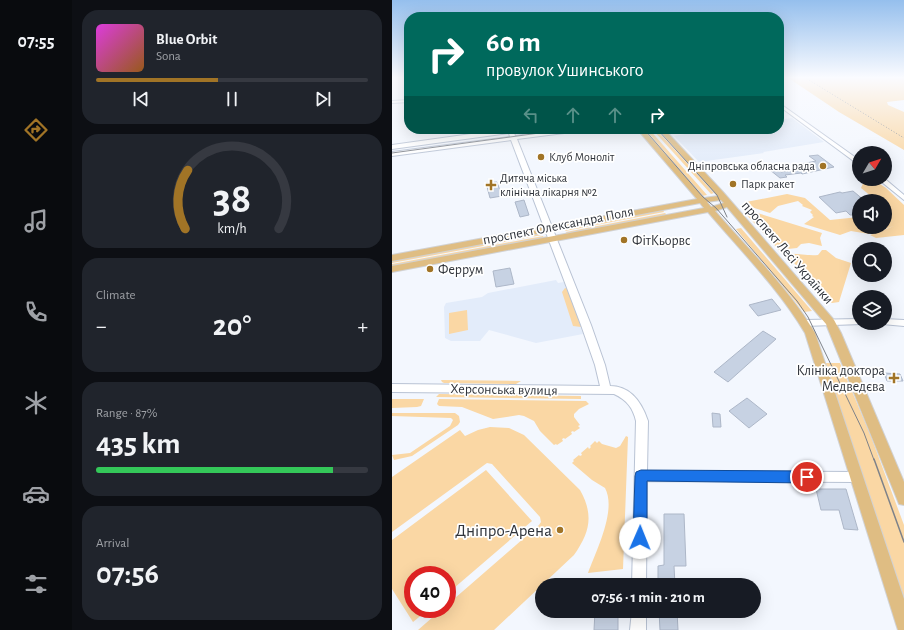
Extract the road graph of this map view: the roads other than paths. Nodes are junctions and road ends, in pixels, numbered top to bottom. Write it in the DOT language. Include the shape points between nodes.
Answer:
graph roads {
  1 [pos="784,108"];
  2 [pos="482,134"];
  3 [pos="512,134"];
  4 [pos="543,134"];
  5 [pos="644,134"];
  6 [pos="666,134"];
  7 [pos="514,138"];
  8 [pos="392,147"];
  9 [pos="392,154"];
  10 [pos="852,158"];
  11 [pos="889,186"];
  12 [pos="904,198"];
  13 [pos="702,201"];
  14 [pos="726,201"];
  15 [pos="675,206"];
  16 [pos="710,209"];
  17 [pos="681,214"];
  18 [pos="550,229"];
  19 [pos="553,239"];
  20 [pos="392,258"];
  21 [pos="392,269"];
  22 [pos="830,322"];
  23 [pos="852,322"];
  24 [pos="892,322"];
  25 [pos="805,323"];
  26 [pos="904,323"];
  27 [pos="392,388"];
  28 [pos="611,390"];
  29 [pos="641,476"];
  30 [pos="856,477"];
  31 [pos="904,499"];
  32 [pos="639,578"];
  33 [pos="639,618"];
  34 [pos="904,624"];
  35 [pos="638,630"];
  1 -- 10 [label="street"];
  2 -- 8 [label="street"];
  3 -- 7 [label="street"];
  4 -- 7 [label="street"];
  5 -- 13 [label="main road"];
  6 -- 14 [label="main road, проспект Лесі Українки"];
  7 -- 9 [label="street"];
  7 -- 18 [label="street"];
  11 -- 12 [label="street"];
  13 -- 14 [label="main road, проспект Олександра Поля"];
  13 -- 15 [label="main road, проспект Олександра Поля"];
  13 -- 16 [label="main road"];
  14 -- 16 [label="main road, проспект Олександра Поля"];
  14 -- 22 [label="main road, проспект Лесі Українки"];
  15 -- 17 [label="main road"];
  15 -- 18 [label="main road, проспект Олександра Поля"];
  16 -- 17 [label="main road, проспект Олександра Поля"];
  16 -- 25 [label="main road"];
  17 -- 19 [label="main road, проспект Олександра Поля"];
  18 -- 19 [label="street"];
  18 -- 20 [label="main road, проспект Олександра Поля"];
  19 -- 21 [label="main road, проспект Олександра Поля"];
  19 -- 28 [label="street"];
  22 -- 23 [label="street"];
  22 -- 25 [label="street"];
  22 -- 31 [label="main road, проспект Лесі Українки"];
  24 -- 26 [label="street"];
  25 -- 30 [label="main road"];
  27 -- 28 [label="street, Херсонська вулиця"];
  28 -- 29 [label="street" via="630,398 640,411"];
  29 -- 30 [label="street"];
  29 -- 32 [label="street"];
  30 -- 34 [label="main road"];
  33 -- 35 [label="street"];
}
